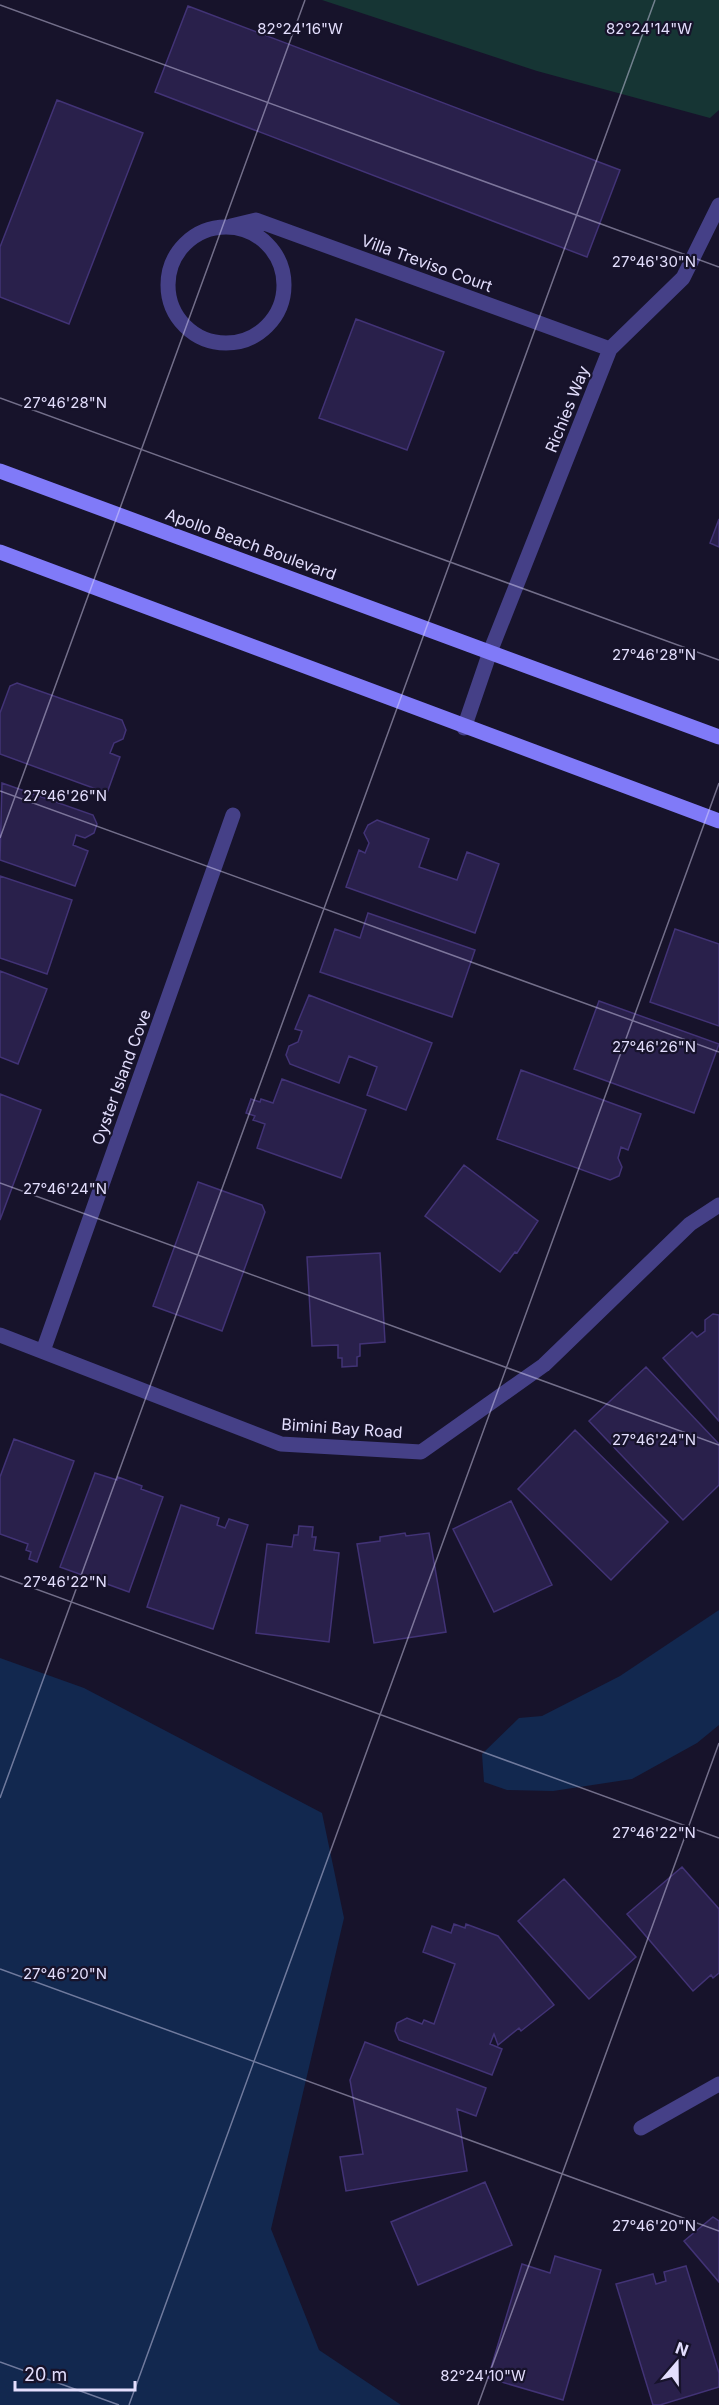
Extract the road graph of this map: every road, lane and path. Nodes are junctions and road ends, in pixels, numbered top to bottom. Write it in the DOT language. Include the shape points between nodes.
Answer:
graph roads {
  1 [pos="719,205"];
  2 [pos="231,226"];
  3 [pos="610,350"];
  4 [pos="0,471"];
  5 [pos="0,552"];
  6 [pos="490,651"];
  7 [pos="464,728"];
  8 [pos="719,737"];
  9 [pos="233,815"];
  10 [pos="719,821"];
  11 [pos="719,1204"];
  12 [pos="0,1335"];
  13 [pos="43,1351"];
  14 [pos="719,2084"];
  15 [pos="641,2128"];
  1 -- 3 [label="street, Richies Way" via="683,278"];
  2 -- 2 [label="street, Villa Treviso Court" via="212,228 180,248 167,283 170,302 193,333 229,344 265,329 277,315 285,277 266,242 250,231"];
  2 -- 3 [label="street, Villa Treviso Court" via="256,220"];
  3 -- 6 [label="street, Richies Way"];
  4 -- 6 [label="main road, Apollo Beach Boulevard"];
  5 -- 7 [label="main road"];
  6 -- 7 [label="street"];
  6 -- 8 [label="main road, Apollo Beach Boulevard"];
  7 -- 10 [label="main road"];
  9 -- 13 [label="street, Oyster Island Cove"];
  11 -- 13 [label="street, Bimini Bay Road" via="690,1224 544,1365 421,1452 281,1444"];
  12 -- 13 [label="street, Bimini Bay Road"];
  14 -- 15 [label="street"];
}
